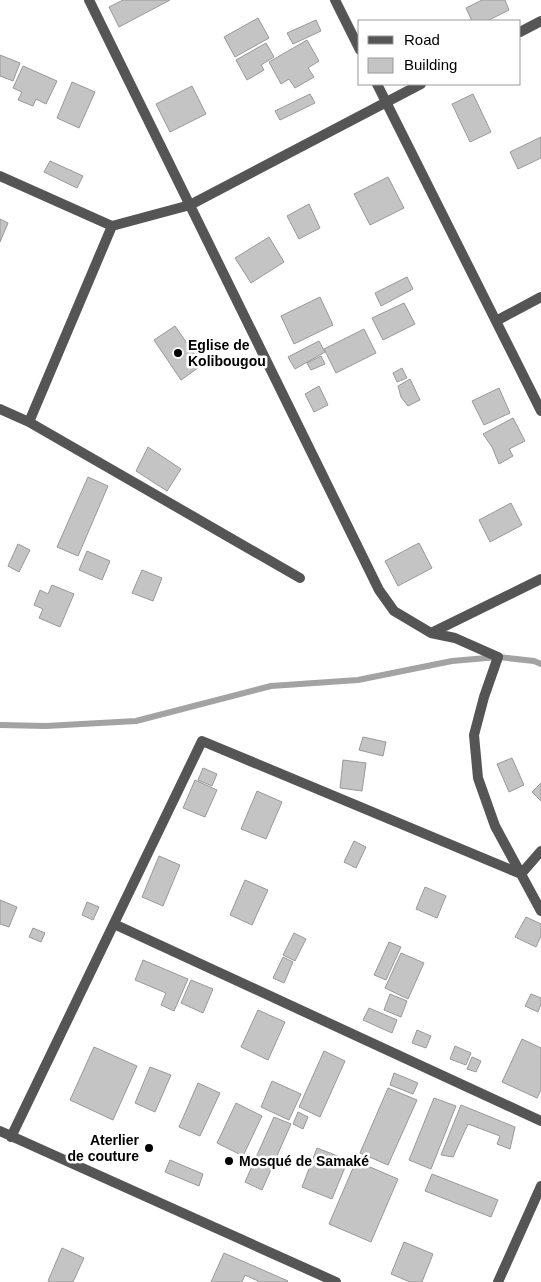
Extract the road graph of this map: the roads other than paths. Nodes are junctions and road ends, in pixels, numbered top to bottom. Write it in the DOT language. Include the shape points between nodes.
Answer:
graph roads {
  1 [pos="89,0"];
  2 [pos="335,0"];
  3 [pos="541,21"];
  4 [pos="521,31"];
  5 [pos="358,46"];
  6 [pos="378,85"];
  7 [pos="419,85"];
  8 [pos="386,102"];
  9 [pos="0,176"];
  10 [pos="190,205"];
  11 [pos="112,226"];
  12 [pos="541,297"];
  13 [pos="496,321"];
  14 [pos="0,409"];
  15 [pos="541,411"];
  16 [pos="29,422"];
  17 [pos="300,578"];
  18 [pos="541,579"];
  19 [pos="431,633"];
  20 [pos="541,851"];
  21 [pos="521,874"];
  22 [pos="541,912"];
  23 [pos="114,924"];
  24 [pos="541,1121"];
  25 [pos="0,1132"];
  26 [pos="11,1136"];
  27 [pos="541,1186"];
  28 [pos="317,1278"];
  29 [pos="336,1282"];
  30 [pos="498,1282"];
  1 -- 10 [label="street"];
  2 -- 5 [label="street"];
  3 -- 4 [label="street"];
  6 -- 8 [label="street"];
  7 -- 8 [label="street"];
  8 -- 10 [label="street"];
  8 -- 13 [label="street"];
  9 -- 11 [label="street"];
  10 -- 11 [label="street"];
  10 -- 19 [label="street" via="379,590 394,612"];
  11 -- 16 [label="street"];
  12 -- 13 [label="street"];
  13 -- 15 [label="street"];
  14 -- 16 [label="street"];
  16 -- 17 [label="street"];
  18 -- 19 [label="street"];
  19 -- 21 [label="street" via="455,638 498,657 474,735 478,778 495,826"];
  20 -- 21 [label="street"];
  21 -- 22 [label="street"];
  21 -- 23 [label="street" via="202,741"];
  23 -- 24 [label="street"];
  23 -- 26 [label="street"];
  25 -- 26 [label="street"];
  26 -- 28 [label="street"];
  27 -- 30 [label="street"];
  28 -- 29 [label="street"];
}
